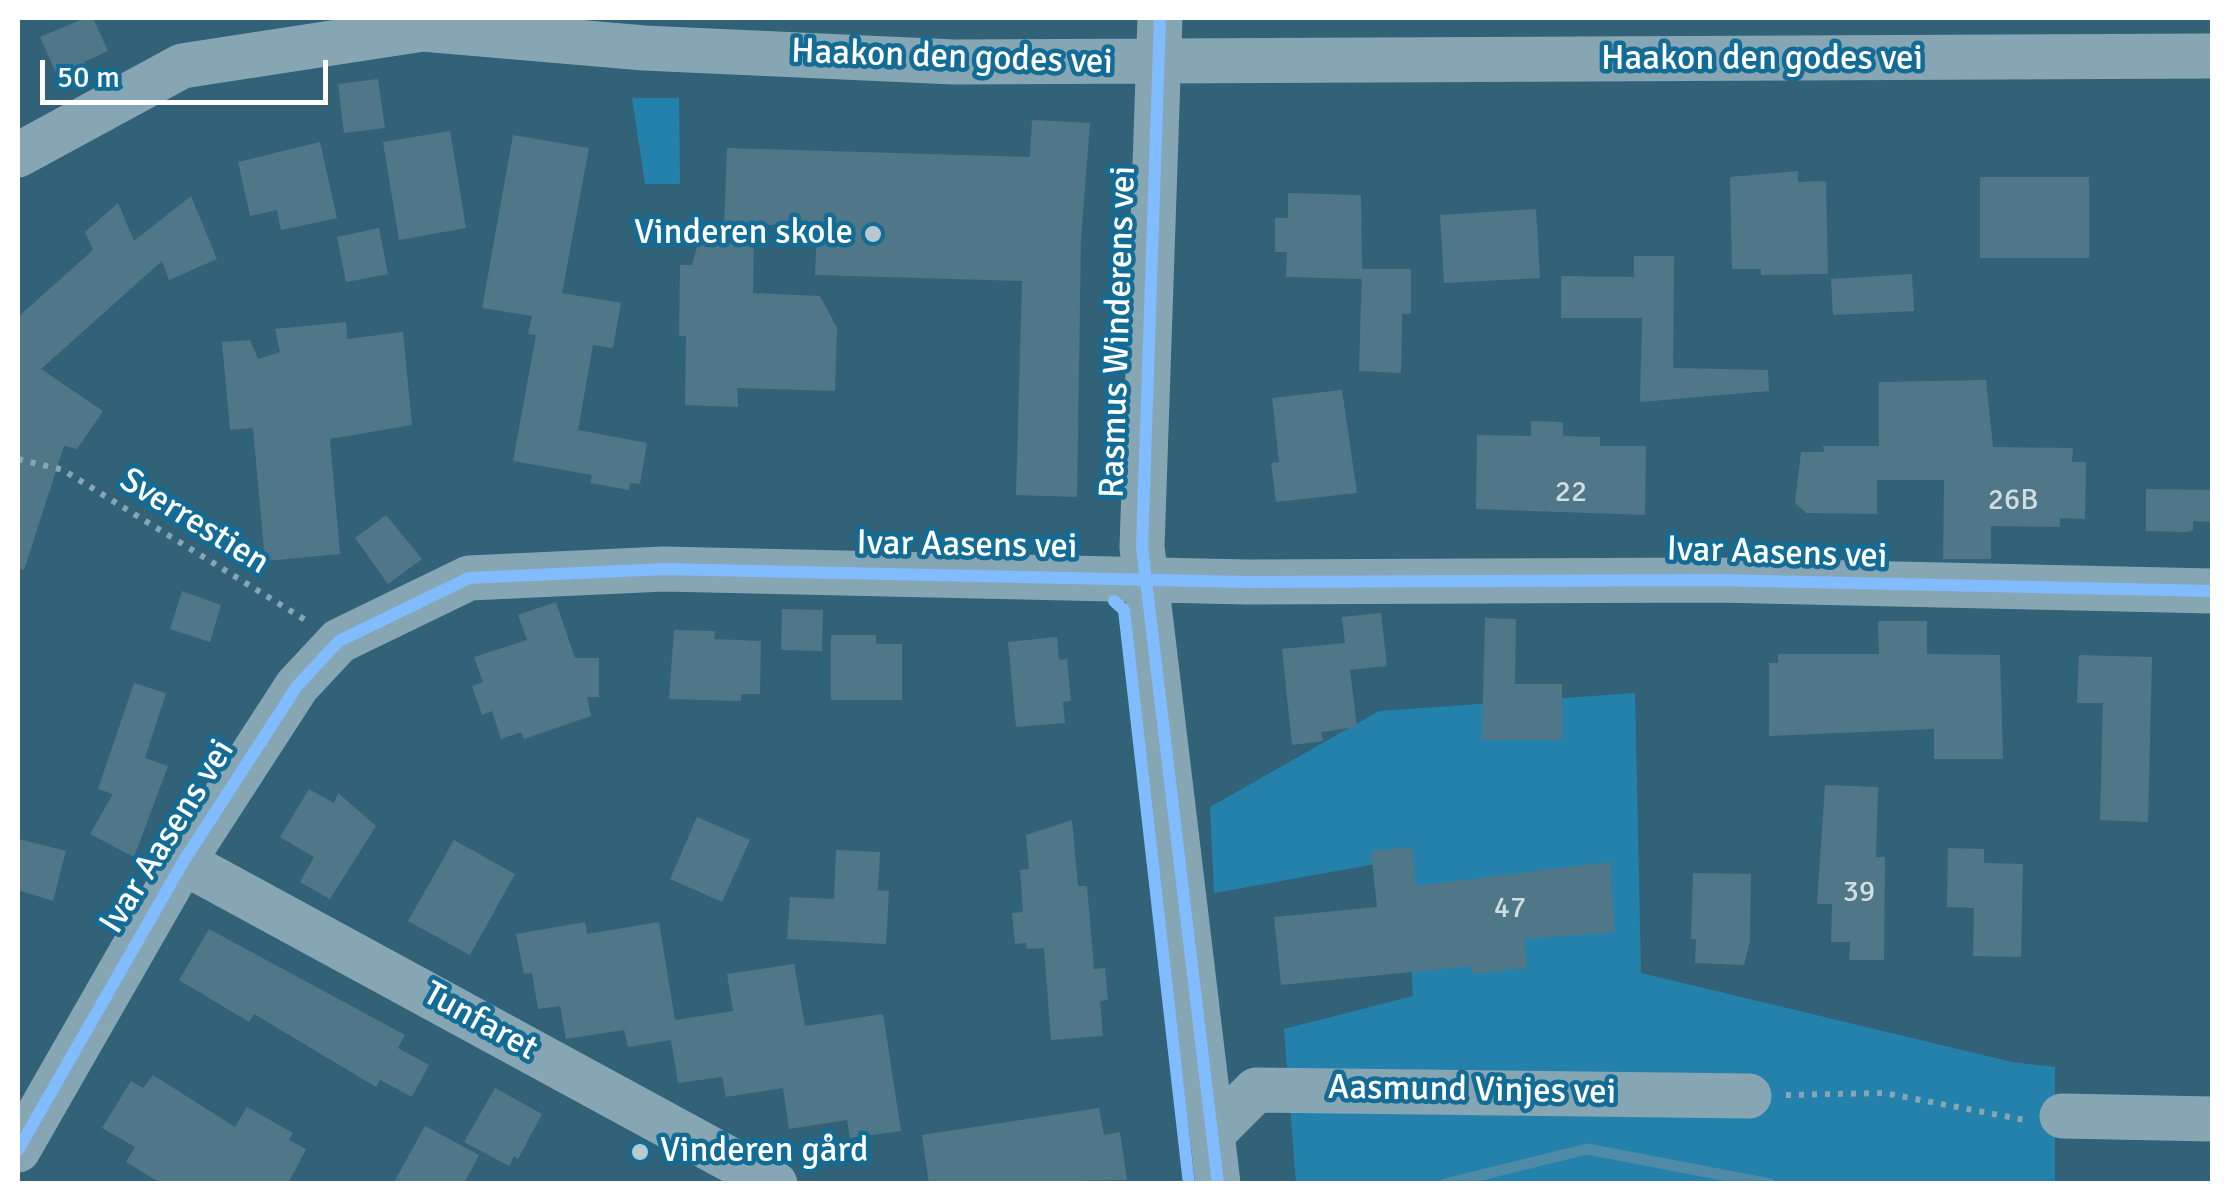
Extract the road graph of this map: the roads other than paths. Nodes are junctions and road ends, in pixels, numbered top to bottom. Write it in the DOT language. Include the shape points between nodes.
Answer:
graph roads {
  1 [pos="1160,18"];
  2 [pos="2212,56"];
  3 [pos="1159,62"];
  4 [pos="18,155"];
  5 [pos="1146,579"];
  6 [pos="2212,591"];
  7 [pos="183,862"];
  8 [pos="1750,1096"];
  9 [pos="2062,1116"];
  10 [pos="2212,1119"];
  11 [pos="1213,1133"];
  12 [pos="18,1150"];
  13 [pos="776,1184"];
  14 [pos="1218,1184"];
  1 -- 3 [label="street, Rasmus Winderens vei"];
  2 -- 3 [label="street, Haakon den godes vei"];
  3 -- 4 [label="street, Haakon den godes vei" via="644,48 423,30 182,66"];
  3 -- 5 [label="street, Rasmus Winderens vei"];
  5 -- 6 [label="street, Ivar Aasens vei" via="1716,580"];
  5 -- 7 [label="street, Ivar Aasens vei" via="664,569 469,578 339,641 297,686"];
  5 -- 11 [label="street, Rasmus Winderens vei"];
  7 -- 12 [label="street, Ivar Aasens vei"];
  7 -- 13 [label="street, Tunfaret"];
  8 -- 11 [label="street, Aasmund Vinjes vei" via="1256,1090"];
  9 -- 10 [label="street"];
  11 -- 14 [label="street, Rasmus Winderens vei"];
}
